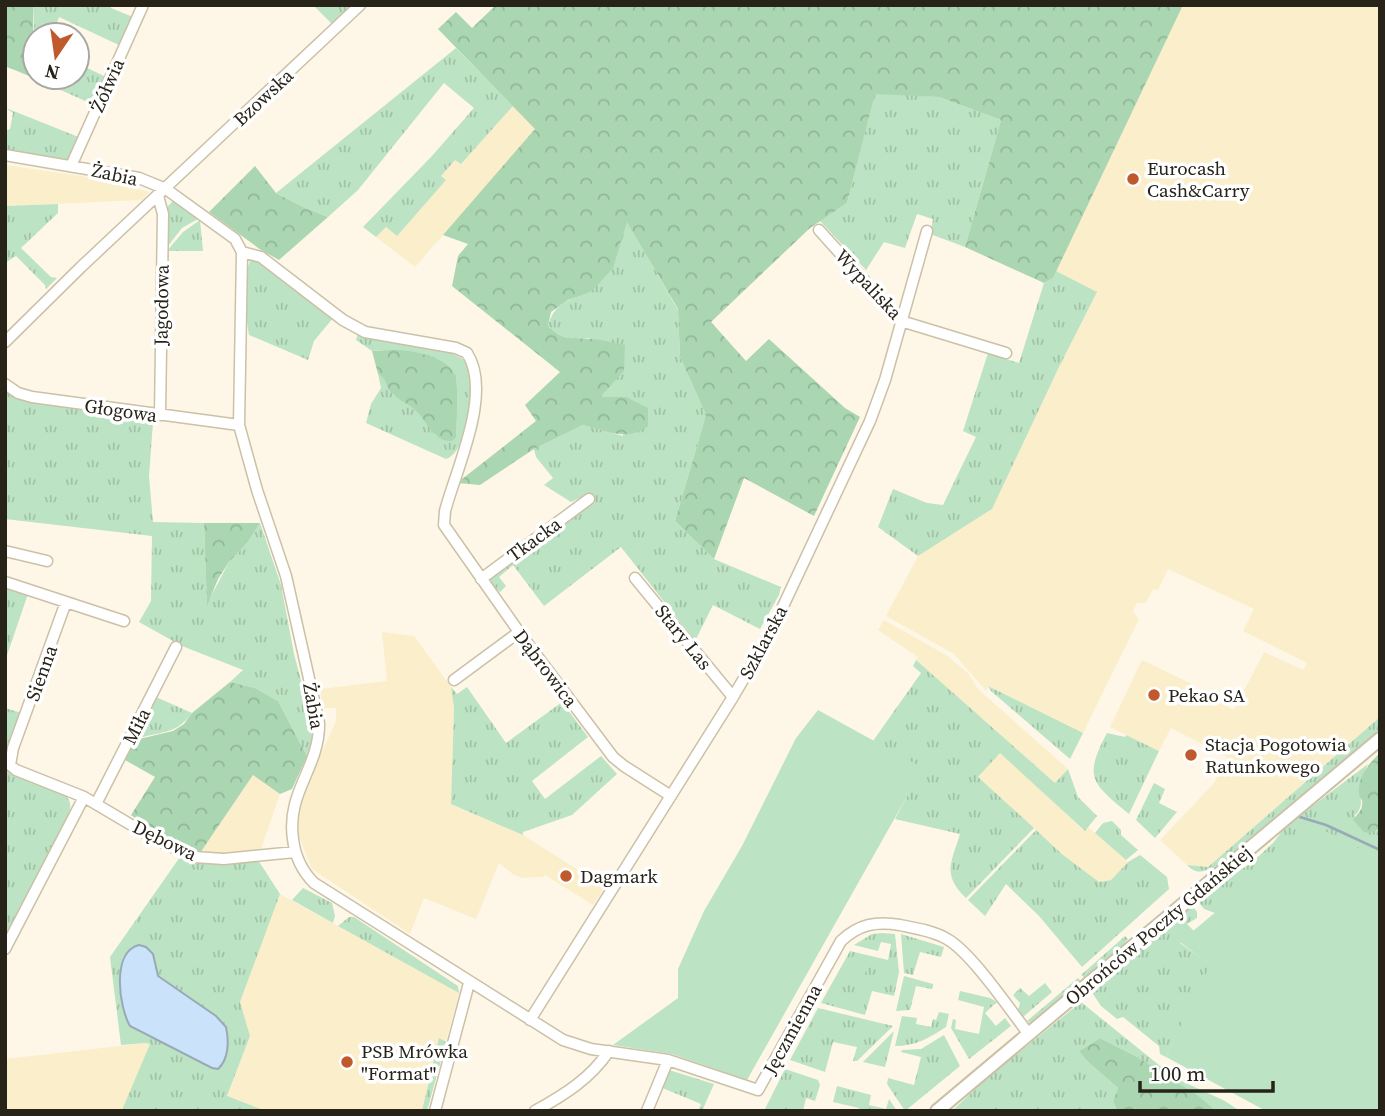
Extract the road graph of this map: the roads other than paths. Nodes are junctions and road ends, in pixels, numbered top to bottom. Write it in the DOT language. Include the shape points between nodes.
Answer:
graph roads {
  1 [pos="143,5"];
  2 [pos="360,5"];
  3 [pos="5,155"];
  4 [pos="71,166"];
  5 [pos="162,192"];
  6 [pos="819,230"];
  7 [pos="927,231"];
  8 [pos="242,252"];
  9 [pos="901,321"];
  10 [pos="5,342"];
  11 [pos="1006,353"];
  12 [pos="5,384"];
  13 [pos="160,415"];
  14 [pos="239,425"];
  15 [pos="589,499"];
  16 [pos="444,517"];
  17 [pos="5,551"];
  18 [pos="47,561"];
  19 [pos="635,578"];
  20 [pos="481,579"];
  21 [pos="5,582"];
  22 [pos="66,602"];
  23 [pos="124,621"];
  24 [pos="519,632"];
  25 [pos="176,647"];
  26 [pos="454,680"];
  27 [pos="733,697"];
  28 [pos="1380,739"];
  29 [pos="671,796"];
  30 [pos="84,797"];
  31 [pos="96,804"];
  32 [pos="295,852"];
  33 [pos="5,949"];
  34 [pos="470,983"];
  35 [pos="530,1020"];
  36 [pos="1028,1033"];
  37 [pos="609,1051"];
  38 [pos="668,1060"];
  39 [pos="435,1111"];
  40 [pos="535,1111"];
  41 [pos="647,1111"];
  42 [pos="937,1111"];
  1 -- 4 [label="street, Żółwia"];
  2 -- 5 [label="street, Bzowska"];
  3 -- 4 [label="street, Żabia"];
  4 -- 5 [label="street, Żabia" via="129,175"];
  5 -- 8 [label="street, Żabia" via="235,239"];
  5 -- 10 [label="street"];
  5 -- 13 [label="street, Jagodowa"];
  6 -- 9 [label="street, Wypaliska"];
  7 -- 9 [label="street, Szklarska"];
  8 -- 14 [label="street, Żabia"];
  8 -- 16 [label="street, Żabia" via="261,257 343,320 371,334 456,348 470,357 477,396"];
  9 -- 11 [label="street, Wypaliska"];
  9 -- 27 [label="street, Szklarska" via="870,421 769,634"];
  12 -- 13 [label="street, Głogowa" via="32,397"];
  13 -- 14 [label="street, Głogowa"];
  14 -- 32 [label="street, Żabia" via="286,576 319,723 320,740 291,819"];
  15 -- 20 [label="street, Tkacka"];
  16 -- 20 [label="street, Dąbrowica" via="451,537"];
  17 -- 18 [label="street"];
  19 -- 27 [label="street, Stary Las"];
  20 -- 24 [label="street, Dąbrowica"];
  21 -- 22 [label="street"];
  22 -- 23 [label="street"];
  22 -- 30 [label="street, Sienna" via="10,762 16,770"];
  24 -- 26 [label="street"];
  24 -- 29 [label="street, Dąbrowica" via="614,757"];
  25 -- 31 [label="street, Miła"];
  27 -- 29 [label="street, Szklarska"];
  28 -- 36 [label="street, Obrońców Poczty Gdańskiej"];
  29 -- 35 [label="street, Szklarska"];
  30 -- 31 [label="street, Dębowa"];
  30 -- 33 [label="street"];
  31 -- 32 [label="street, Dębowa" via="194,858"];
  32 -- 34 [label="street, Żabia" via="314,883"];
  34 -- 35 [label="street, Jęczmienna"];
  34 -- 39 [label="street"];
  35 -- 37 [label="street, Jęczmienna" via="573,1044"];
  36 -- 38 [label="street, Jęczmienna" via="948,939 879,923 860,926 841,941 758,1090"];
  36 -- 42 [label="street, Obrońców Poczty Gdańskiej"];
  37 -- 38 [label="street, Jęczmienna"];
  37 -- 40 [label="street" via="570,1091"];
  38 -- 41 [label="street"];
}
